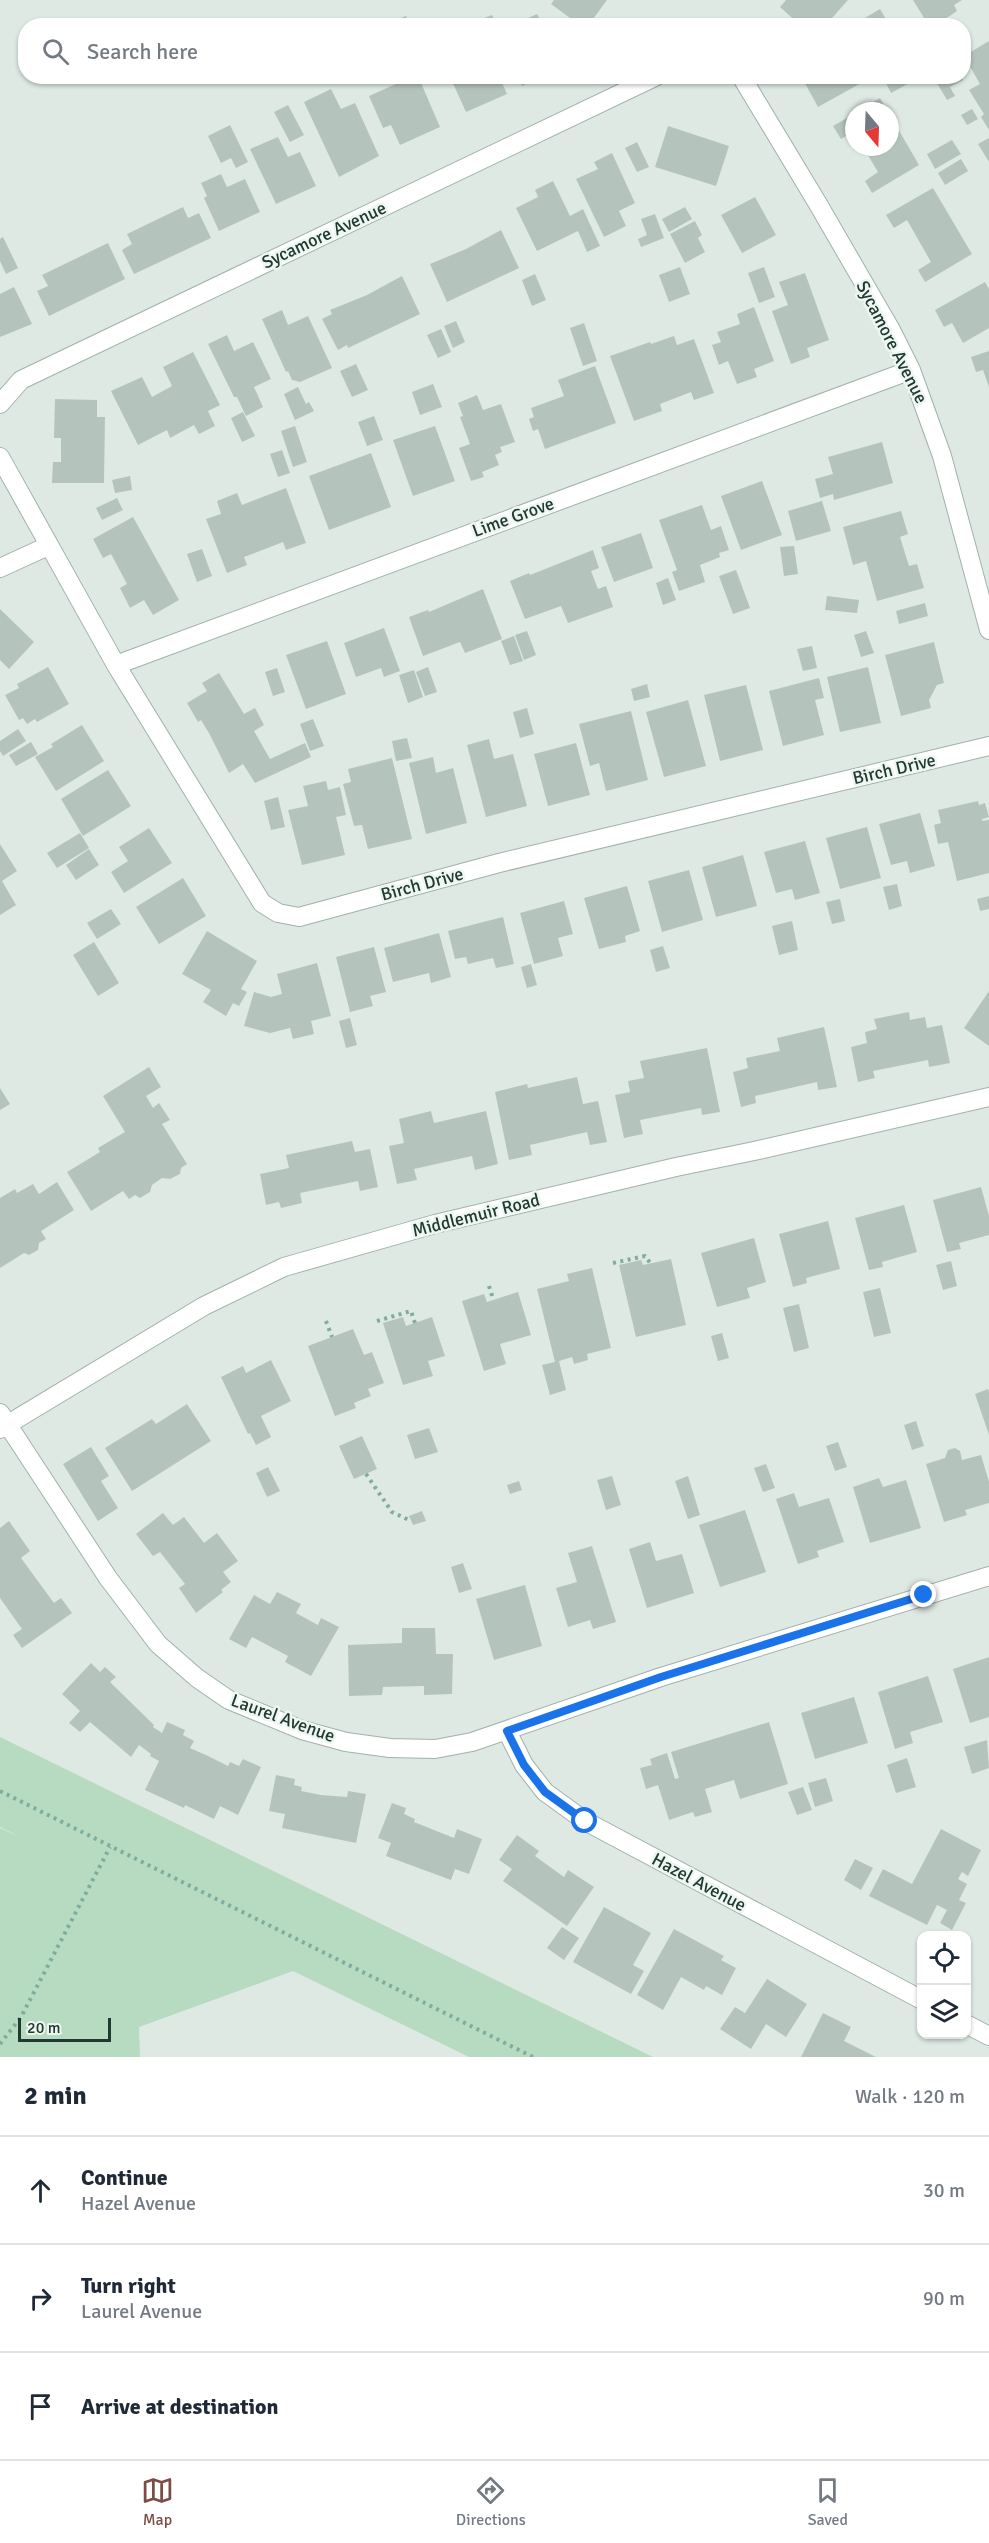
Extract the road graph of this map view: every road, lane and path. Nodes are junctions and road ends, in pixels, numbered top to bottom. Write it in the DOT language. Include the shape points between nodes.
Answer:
graph roads {
  1 [pos="640,84"];
  2 [pos="746,84"];
  3 [pos="910,370"];
  4 [pos="0,404"];
  5 [pos="0,458"];
  6 [pos="48,546"];
  7 [pos="0,568"];
  8 [pos="989,630"];
  9 [pos="116,664"];
  10 [pos="989,746"];
  11 [pos="989,1097"];
  12 [pos="613,1263"];
  13 [pos="651,1264"];
  14 [pos="489,1286"];
  15 [pos="493,1299"];
  16 [pos="326,1321"];
  17 [pos="377,1321"];
  18 [pos="415,1323"];
  19 [pos="332,1337"];
  20 [pos="2,1423"];
  21 [pos="366,1474"];
  22 [pos="411,1521"];
  23 [pos="989,1576"];
  24 [pos="507,1731"];
  25 [pos="0,1791"];
  26 [pos="110,1847"];
  27 [pos="917,1998"];
  28 [pos="971,2027"];
  29 [pos="989,2036"];
  30 [pos="0,2044"];
  31 [pos="533,2057"];
  1 -- 4 [label="street, Sycamore Avenue" via="21,380"];
  2 -- 3 [label="street, Sycamore Avenue" via="891,330"];
  3 -- 8 [label="street, Sycamore Avenue" via="942,456"];
  3 -- 9 [label="street, Lime Grove"];
  5 -- 6 [label="street"];
  6 -- 7 [label="street"];
  6 -- 9 [label="street, Birch Drive"];
  9 -- 10 [label="street, Birch Drive" via="262,903 278,913 299,917 499,863"];
  11 -- 20 [label="street, Middlemuir Road" via="435,1224 284,1267 204,1306"];
  12 -- 13 [label="path" via="645,1256"];
  14 -- 15 [label="path"];
  16 -- 19 [label="path"];
  17 -- 18 [label="path" via="411,1311"];
  20 -- 24 [label="street, Laurel Avenue" via="158,1644 229,1700 302,1730 390,1748 435,1749"];
  21 -- 22 [label="path" via="392,1512"];
  23 -- 24 [label="street, Laurel Avenue" via="661,1677"];
  24 -- 27 [label="street, Hazel Avenue" via="524,1765 545,1792 585,1821"];
  25 -- 26 [label="path"];
  26 -- 30 [label="path" via="21,2017"];
  26 -- 31 [label="path"];
  28 -- 29 [label="street"];
}
